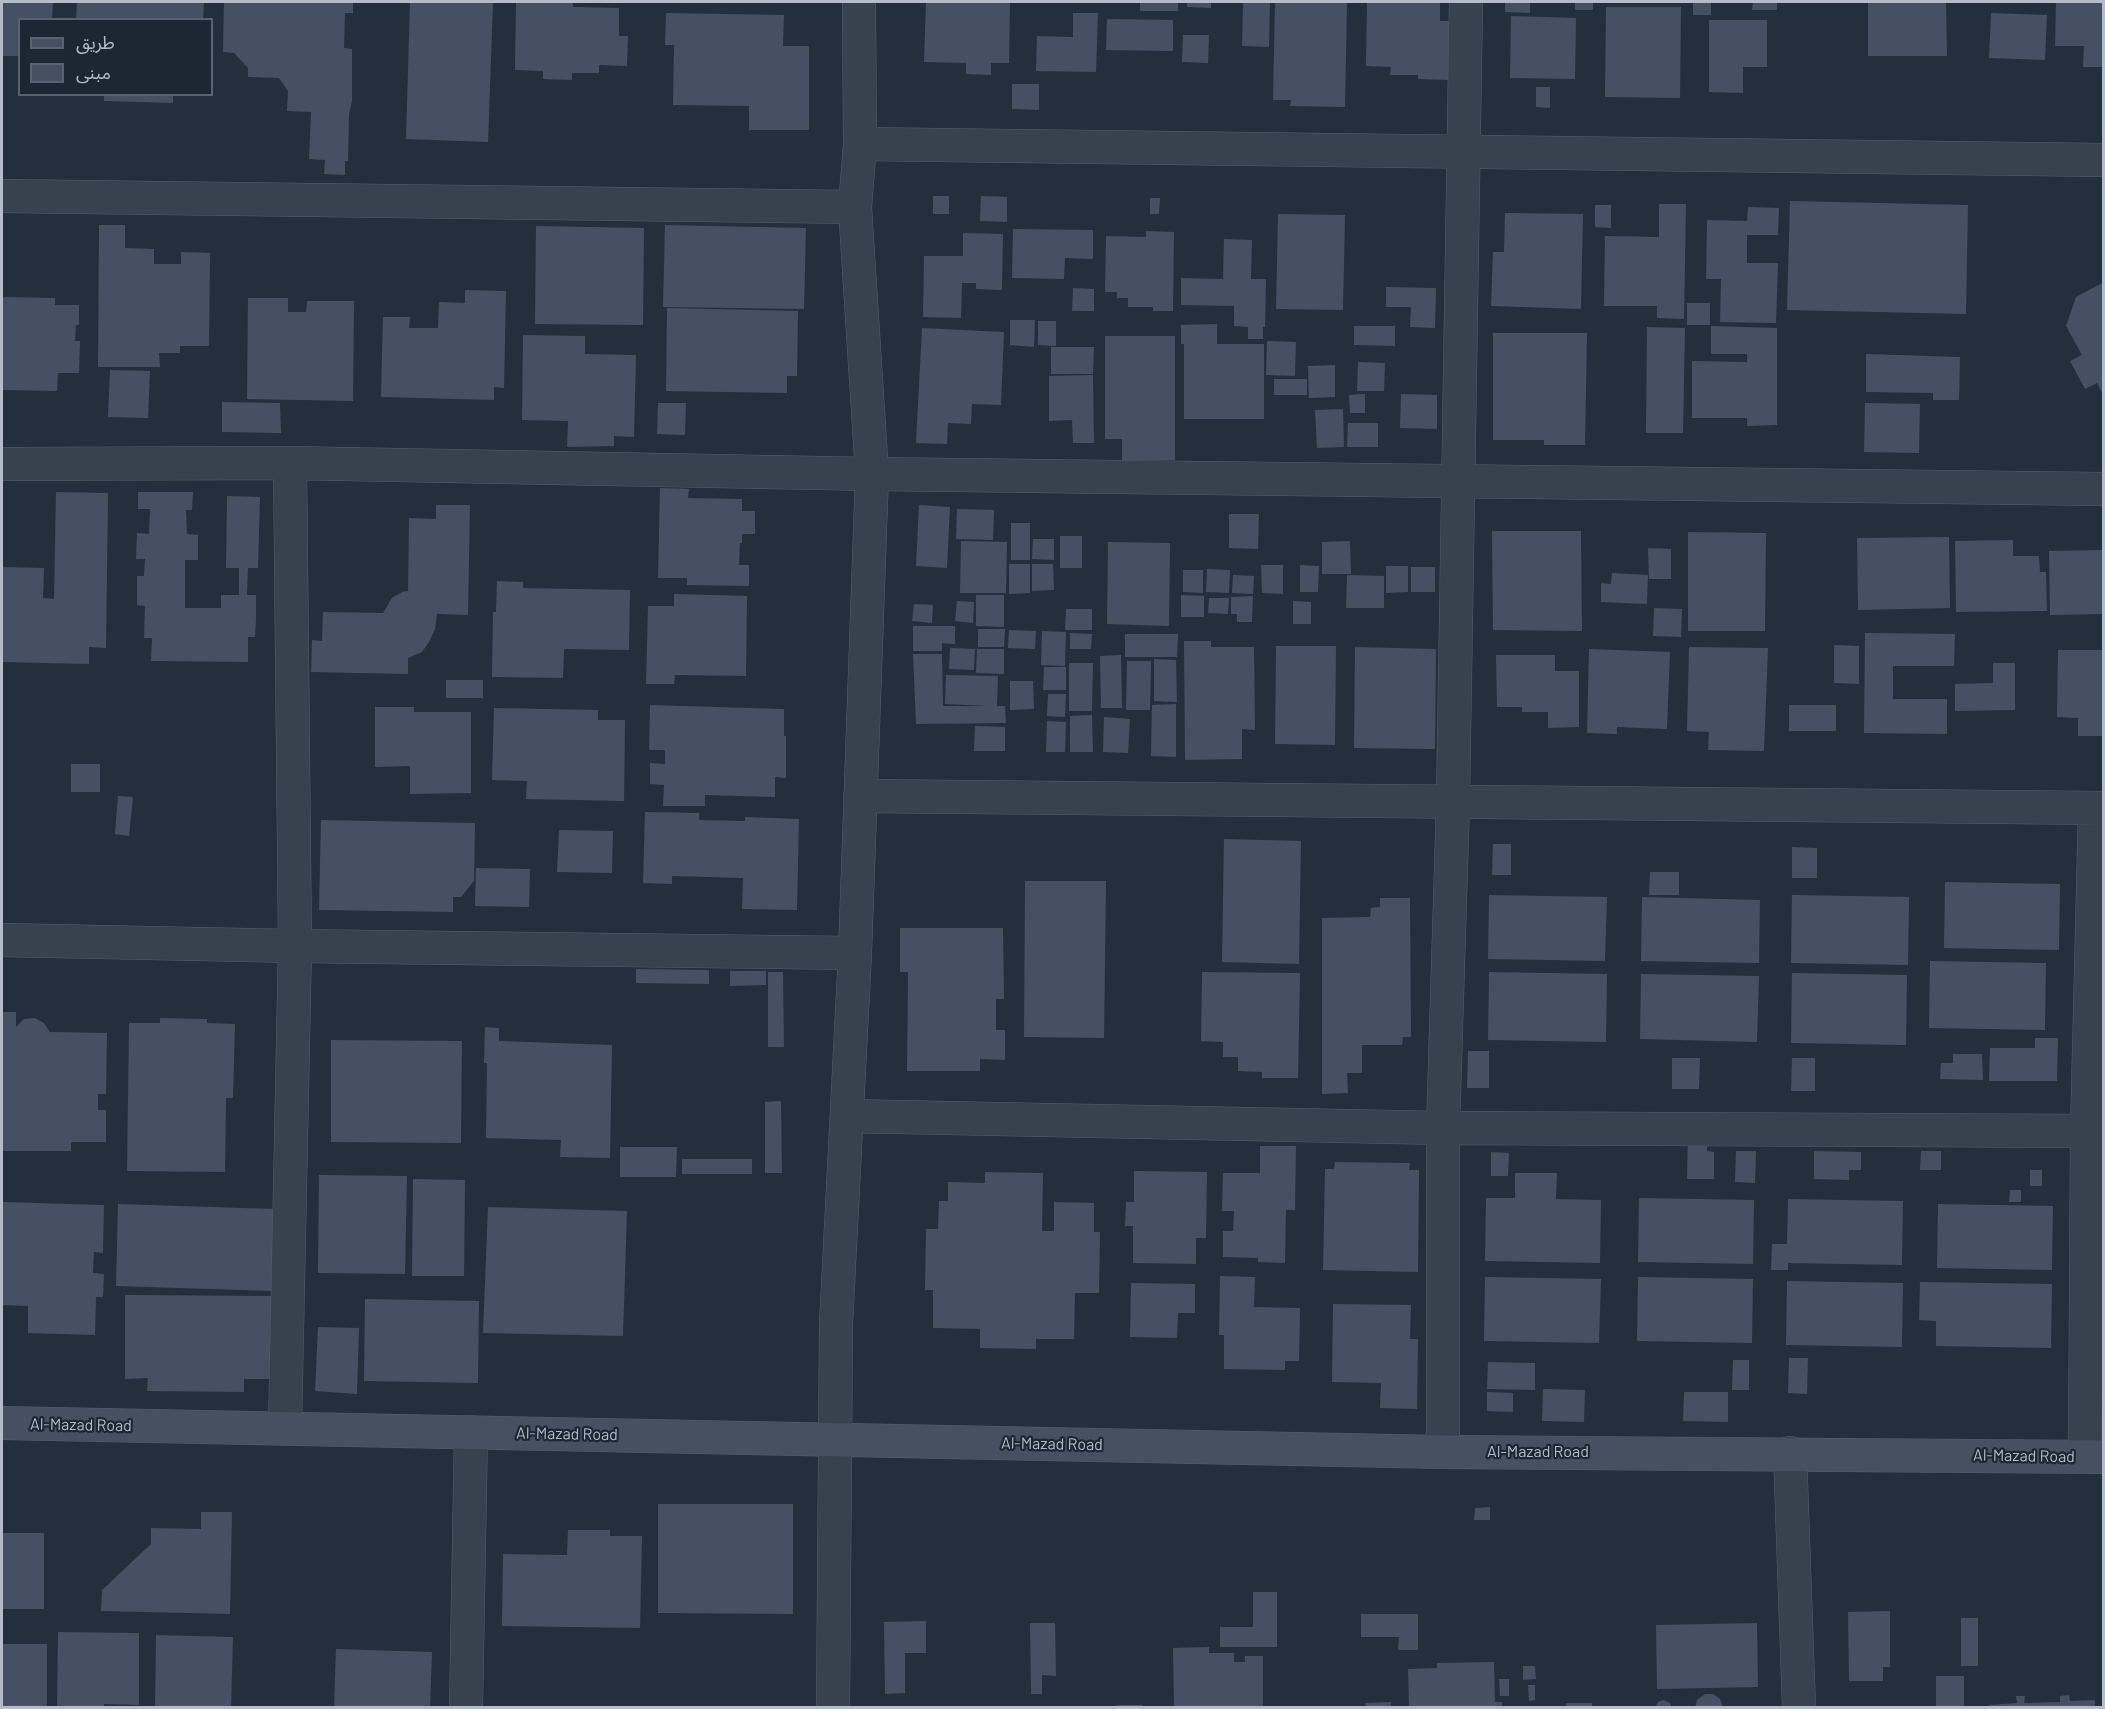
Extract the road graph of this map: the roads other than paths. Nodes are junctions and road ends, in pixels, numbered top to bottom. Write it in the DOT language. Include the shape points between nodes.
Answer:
graph roads {
  1 [pos="859,2"];
  2 [pos="1466,2"];
  3 [pos="860,144"];
  4 [pos="1464,152"];
  5 [pos="2103,160"];
  6 [pos="2,196"];
  7 [pos="855,207"];
  8 [pos="290,463"];
  9 [pos="2,464"];
  10 [pos="872,474"];
  11 [pos="1458,480"];
  12 [pos="2103,489"];
  13 [pos="860,796"];
  14 [pos="1454,802"];
  15 [pos="2099,808"];
  16 [pos="2,940"];
  17 [pos="295,946"];
  18 [pos="855,953"];
  19 [pos="848,1116"];
  20 [pos="1443,1128"];
  21 [pos="2095,1131"];
  22 [pos="2,1423"];
  23 [pos="285,1428"];
  24 [pos="471,1432"];
  25 [pos="835,1439"];
  26 [pos="1443,1452"];
  27 [pos="1790,1453"];
  28 [pos="2094,1457"];
  29 [pos="466,1707"];
  30 [pos="833,1707"];
  31 [pos="1799,1707"];
  1 -- 3 [label="street"];
  2 -- 4 [label="street"];
  3 -- 4 [label="street"];
  3 -- 7 [label="street"];
  4 -- 5 [label="street"];
  4 -- 11 [label="street"];
  6 -- 7 [label="street"];
  7 -- 10 [label="street"];
  8 -- 9 [label="street"];
  8 -- 10 [label="street"];
  8 -- 17 [label="street"];
  10 -- 11 [label="street"];
  10 -- 13 [label="street"];
  11 -- 12 [label="street"];
  11 -- 14 [label="street"];
  13 -- 14 [label="street"];
  13 -- 18 [label="street"];
  14 -- 15 [label="street"];
  14 -- 20 [label="street"];
  15 -- 21 [label="street"];
  16 -- 17 [label="street"];
  17 -- 18 [label="street"];
  17 -- 23 [label="street"];
  18 -- 19 [label="street"];
  19 -- 20 [label="street"];
  19 -- 25 [label="street" via="836,1324"];
  20 -- 21 [label="street"];
  20 -- 26 [label="street"];
  21 -- 28 [label="street"];
  22 -- 23 [label="street, Al-Mazad Road"];
  23 -- 24 [label="street, Al-Mazad Road"];
  24 -- 25 [label="street, Al-Mazad Road"];
  24 -- 29 [label="street"];
  25 -- 26 [label="street, Al-Mazad Road"];
  25 -- 30 [label="street"];
  26 -- 27 [label="street, Al-Mazad Road"];
  27 -- 28 [label="street, Al-Mazad Road"];
  27 -- 31 [label="street"];
}
